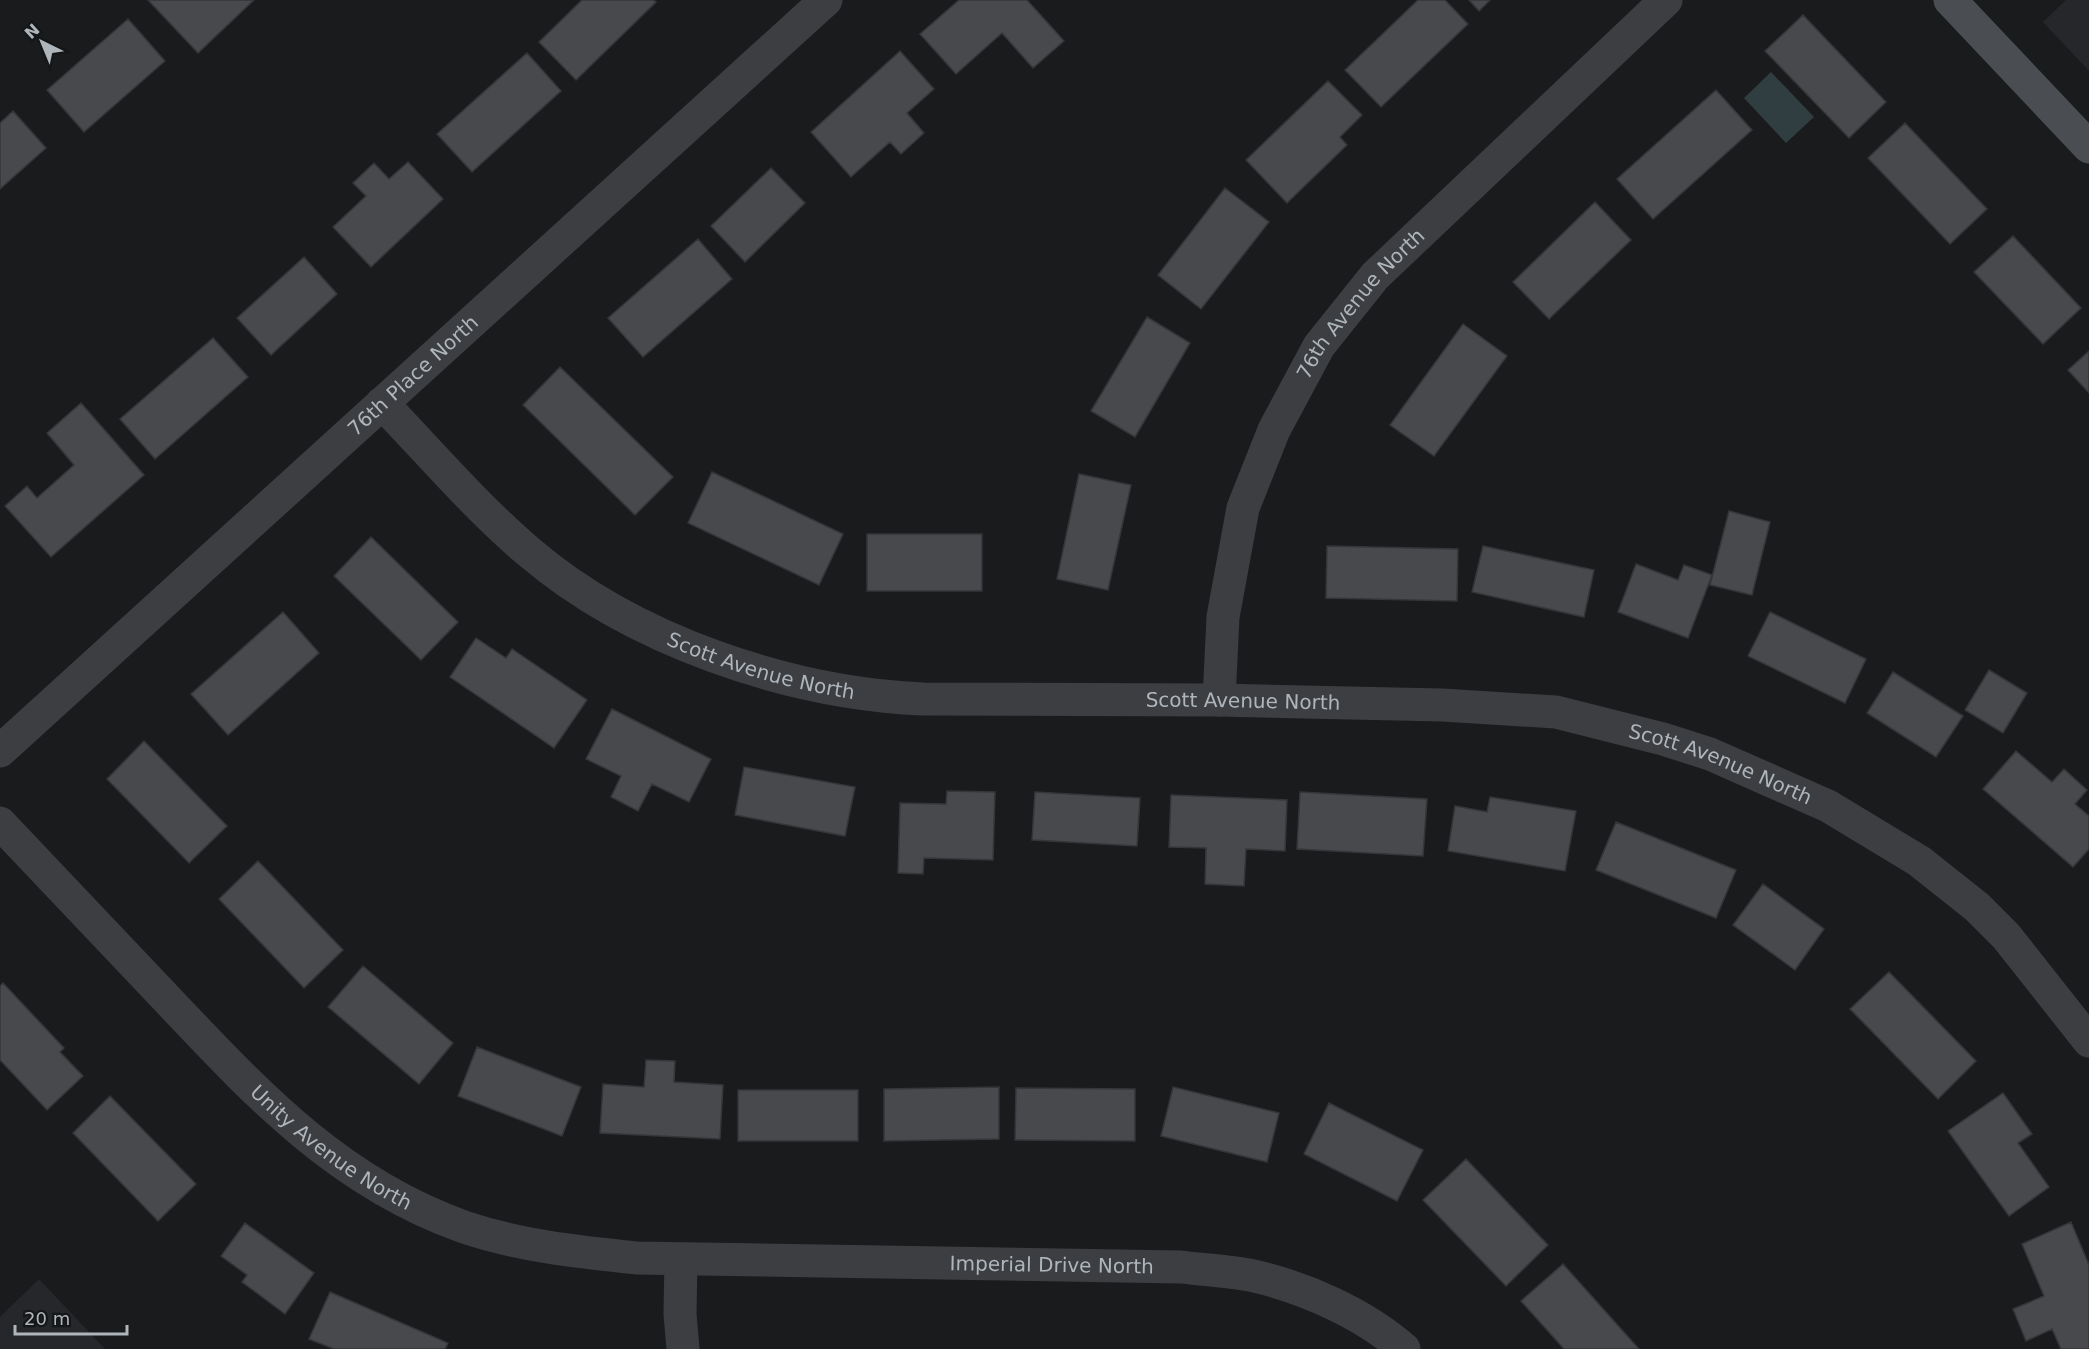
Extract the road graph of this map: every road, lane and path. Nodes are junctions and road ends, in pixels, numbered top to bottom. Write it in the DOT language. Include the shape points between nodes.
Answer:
graph roads {
  1 [pos="825,0"];
  2 [pos="1666,0"];
  3 [pos="1950,0"];
  4 [pos="2089,147"];
  5 [pos="382,403"];
  6 [pos="1219,700"];
  7 [pos="0,751"];
  8 [pos="0,823"];
  9 [pos="2089,1041"];
  10 [pos="681,1260"];
  11 [pos="683,1349"];
  12 [pos="1404,1349"];
  1 -- 5 [label="street, 76th Place North"];
  2 -- 6 [label="street, 76th Avenue North" via="1375,276 1319,346 1274,430 1243,508 1224,608"];
  3 -- 4 [label="street"];
  5 -- 6 [label="street, Scott Avenue North" via="528,552 599,605 690,647 785,678 884,698"];
  5 -- 7 [label="street, 76th Place North"];
  6 -- 9 [label="street, Scott Avenue North" via="1556,712 1710,754 1828,806 1919,861 1977,907 2006,936"];
  8 -- 10 [label="street, Unity Avenue North" via="245,1082 310,1141 383,1190 464,1227 549,1248"];
  10 -- 11 [label="street"];
  10 -- 12 [label="street, Imperial Drive North" via="1181,1267 1255,1276 1322,1299"];
}
